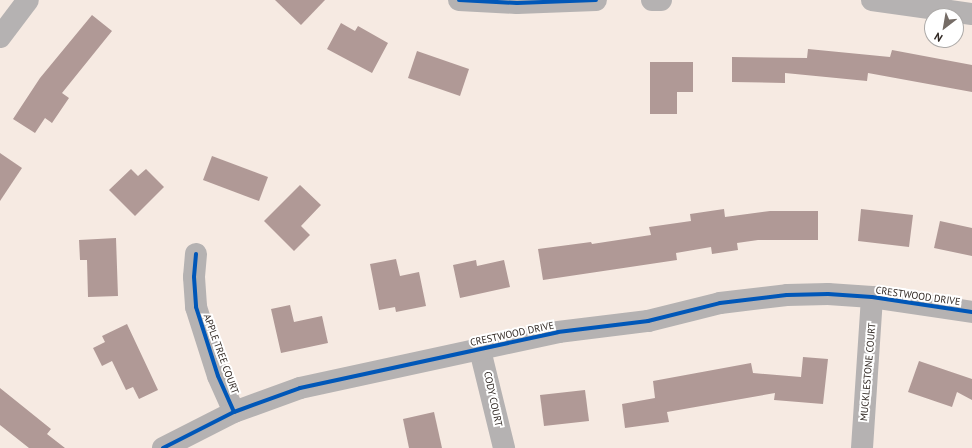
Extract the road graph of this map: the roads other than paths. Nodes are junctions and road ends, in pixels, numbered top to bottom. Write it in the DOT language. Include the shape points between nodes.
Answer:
graph roads {
  1 [pos="28,0"];
  2 [pos="459,0"];
  3 [pos="596,0"];
  4 [pos="652,0"];
  5 [pos="661,0"];
  6 [pos="872,0"];
  7 [pos="972,14"];
  8 [pos="0,37"];
  9 [pos="196,254"];
  10 [pos="872,297"];
  11 [pos="972,312"];
  12 [pos="480,350"];
  13 [pos="234,412"];
  14 [pos="163,448"];
  15 [pos="504,448"];
  16 [pos="862,448"];
  1 -- 8 [label="street"];
  2 -- 3 [label="street" via="517,3"];
  4 -- 5 [label="street"];
  6 -- 7 [label="street"];
  9 -- 13 [label="street, APPLE TREE COURT" via="196,307 218,376"];
  10 -- 11 [label="street, CRESTWOOD DRIVE"];
  10 -- 12 [label="street, CRESTWOOD DRIVE" via="787,295 720,303 648,321 558,332"];
  10 -- 16 [label="street, MUCKLESTONE COURT"];
  12 -- 13 [label="street, CRESTWOOD DRIVE" via="300,388"];
  12 -- 15 [label="street, CODY COURT"];
  13 -- 14 [label="street, CRESTWOOD DRIVE"];
}
